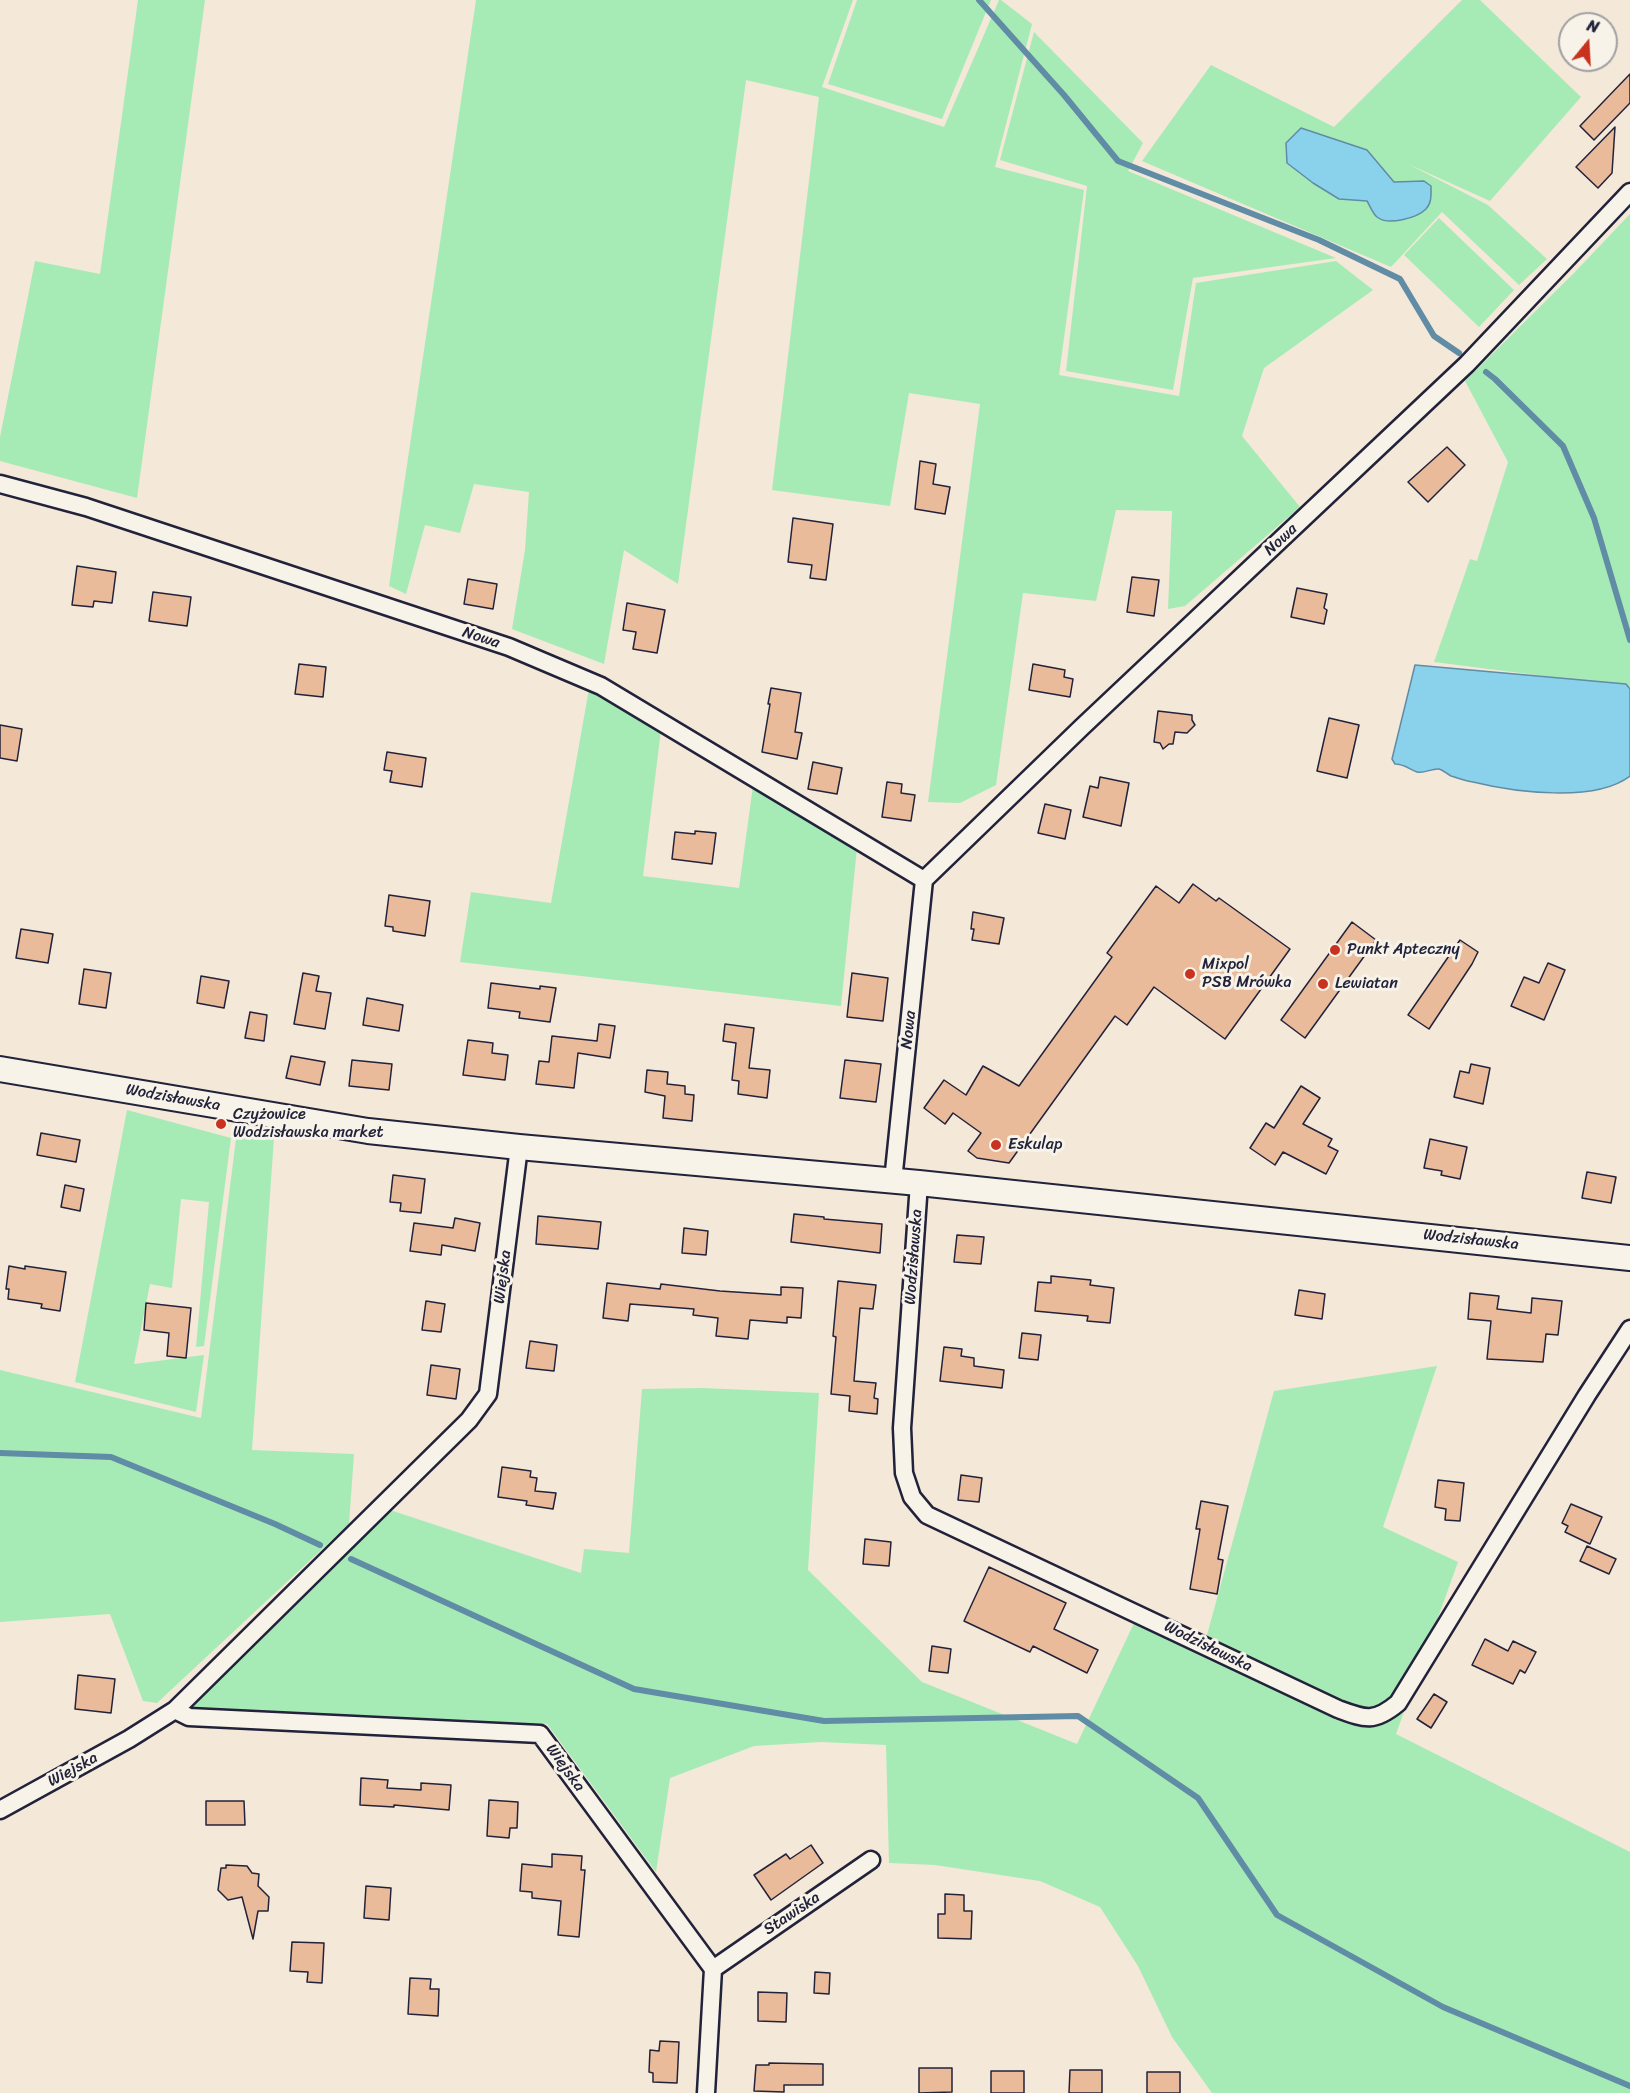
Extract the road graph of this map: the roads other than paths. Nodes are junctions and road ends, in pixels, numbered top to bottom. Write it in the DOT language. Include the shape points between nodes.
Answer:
graph roads {
  1 [pos="1630,192"];
  2 [pos="0,488"];
  3 [pos="924,880"];
  4 [pos="0,1069"];
  5 [pos="519,1147"];
  6 [pos="893,1181"];
  7 [pos="919,1183"];
  8 [pos="1630,1258"];
  9 [pos="1630,1329"];
  10 [pos="175,1710"];
  11 [pos="0,1810"];
  12 [pos="871,1860"];
  13 [pos="713,1968"];
  14 [pos="706,2093"];
  1 -- 3 [label="street, Nowa" via="1467,364"];
  2 -- 3 [label="street, Nowa" via="86,507 509,647 601,686"];
  3 -- 6 [label="street, Nowa"];
  4 -- 5 [label="street, Wodzisławska" via="368,1131"];
  5 -- 6 [label="street, Wodzisławska"];
  5 -- 10 [label="street, Wiejska" via="488,1394 469,1420"];
  6 -- 7 [label="street, Wodzisławska"];
  7 -- 8 [label="street, Wodzisławska"];
  7 -- 9 [label="street, Wodzisławska" via="902,1428 904,1473 912,1497 927,1515 1363,1719 1384,1715 1398,1703"];
  10 -- 11 [label="street, Wiejska"];
  10 -- 13 [label="street, Wiejska" via="189,1717 540,1734"];
  12 -- 13 [label="street, Stawiska"];
  13 -- 14 [label="street"];
}
